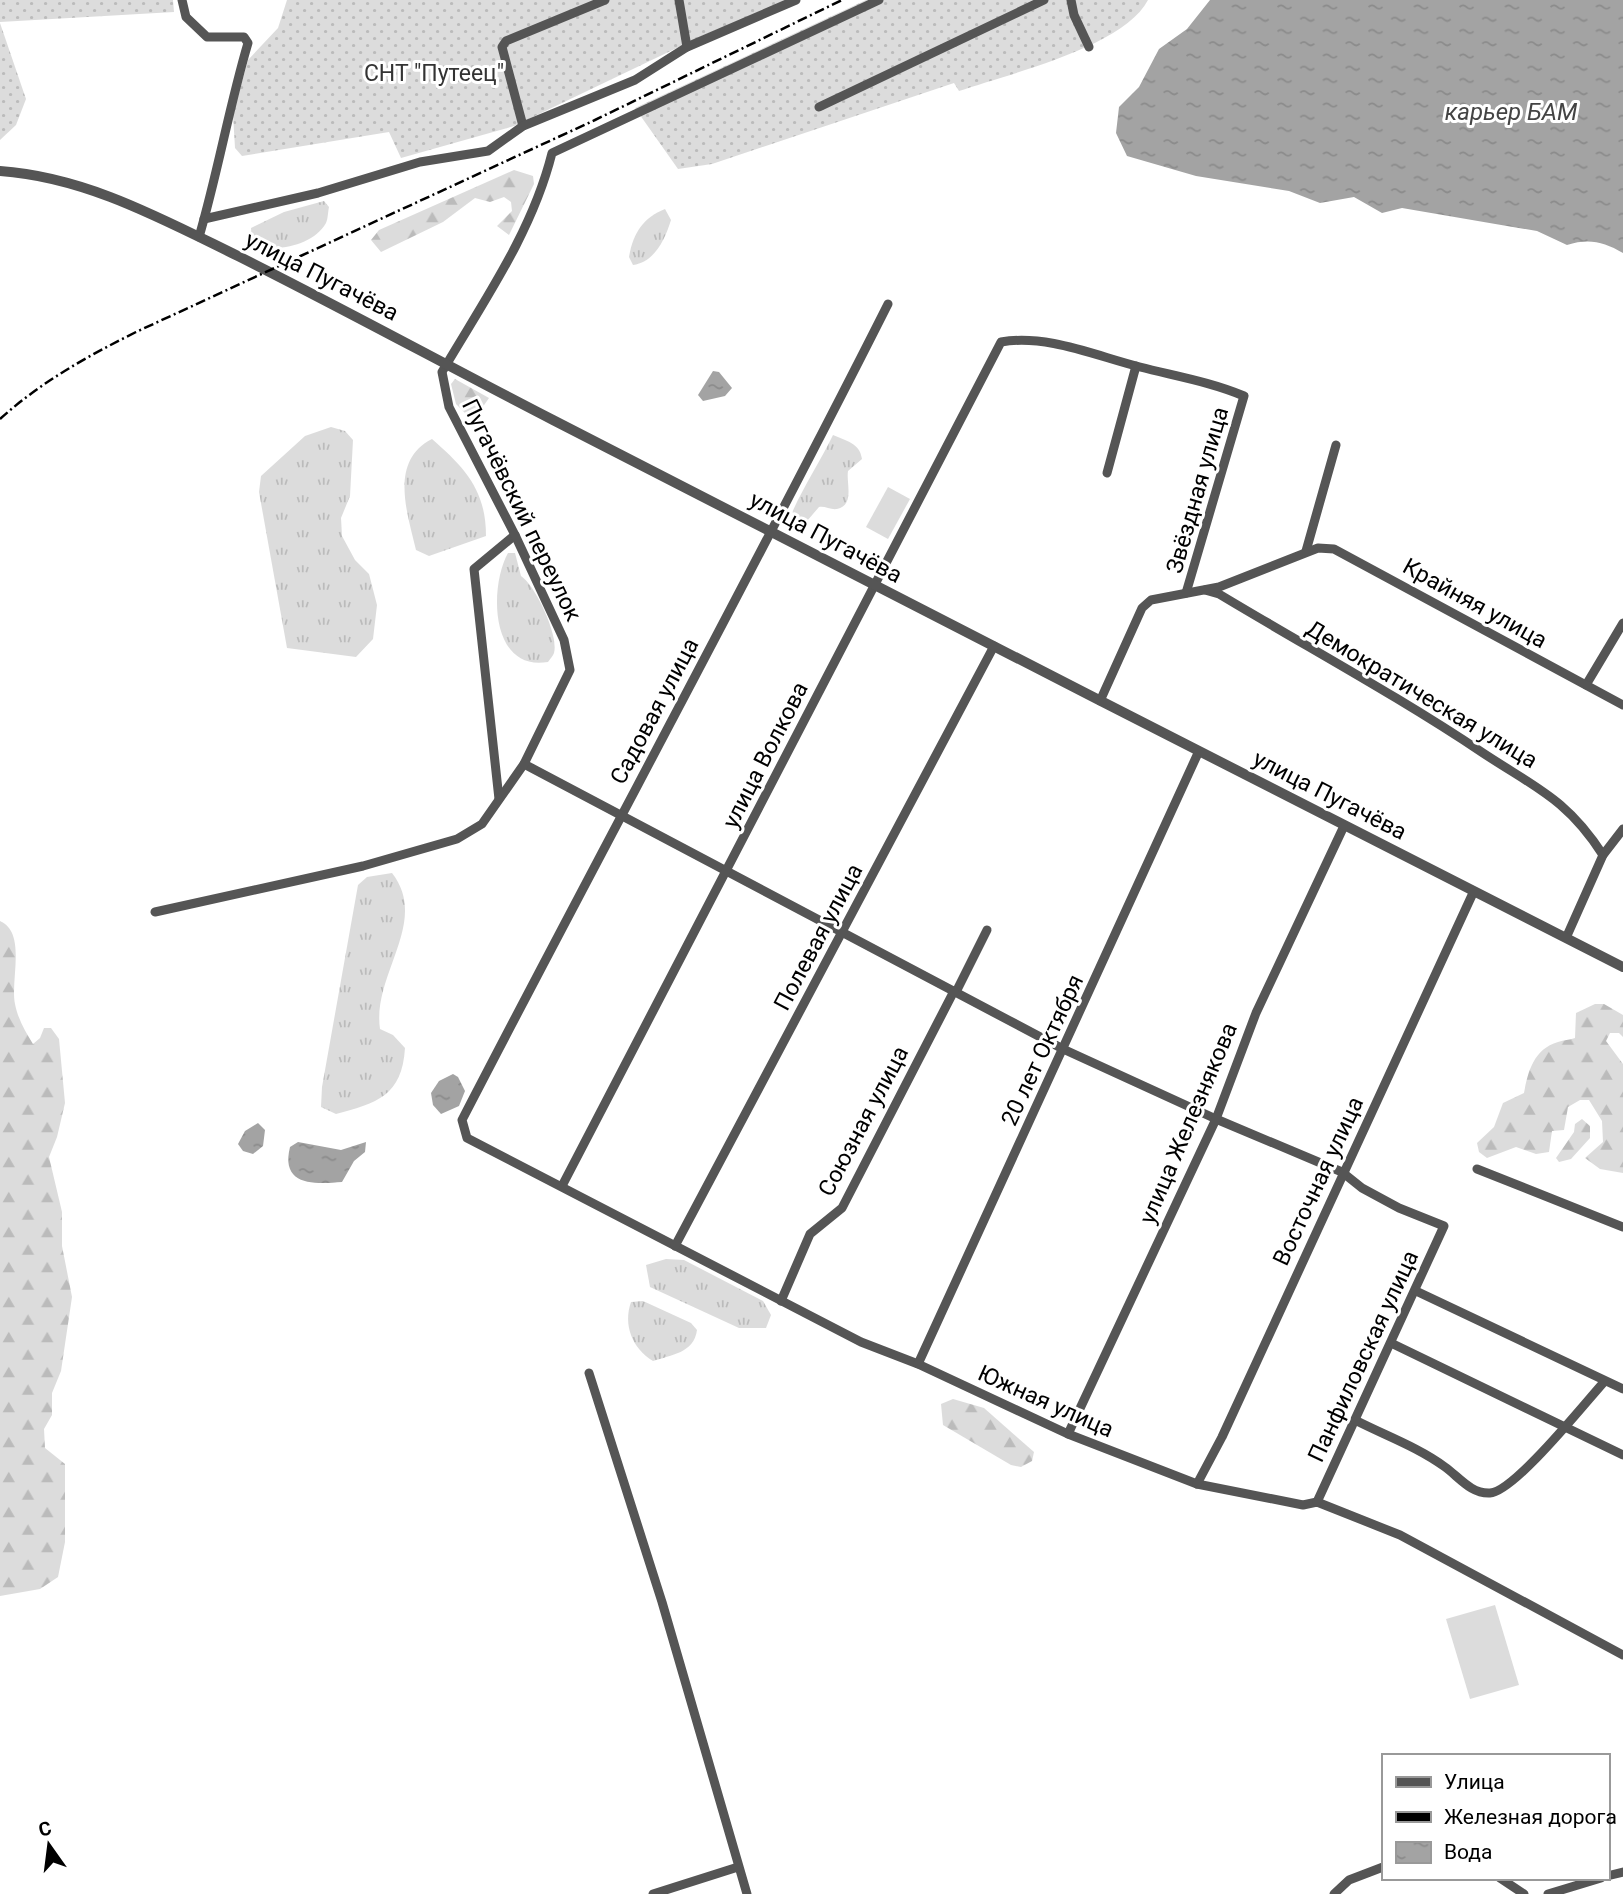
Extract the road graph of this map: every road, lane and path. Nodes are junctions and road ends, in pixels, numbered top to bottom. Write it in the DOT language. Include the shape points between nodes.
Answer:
graph roads {
  1 [pos="182,0"];
  2 [pos="605,0"];
  3 [pos="679,0"];
  4 [pos="796,0"];
  5 [pos="879,0"];
  6 [pos="1044,0"];
  7 [pos="1072,0"];
  8 [pos="687,47"];
  9 [pos="1089,47"];
  10 [pos="819,107"];
  11 [pos="523,126"];
  12 [pos="0,171"];
  13 [pos="204,219"];
  14 [pos="199,237"];
  15 [pos="888,304"];
  16 [pos="446,364"];
  17 [pos="1136,366"];
  18 [pos="1336,445"];
  19 [pos="1107,473"];
  20 [pos="772,533"];
  21 [pos="515,535"];
  22 [pos="1306,551"];
  23 [pos="873,587"];
  24 [pos="1203,590"];
  25 [pos="1186,593"];
  26 [pos="1623,622"];
  27 [pos="994,646"];
  28 [pos="1586,685"];
  29 [pos="1100,701"];
  30 [pos="1623,705"];
  31 [pos="1199,751"];
  32 [pos="524,764"];
  33 [pos="499,799"];
  34 [pos="619,817"];
  35 [pos="1344,826"];
  36 [pos="1623,829"];
  37 [pos="1603,855"];
  38 [pos="727,870"];
  39 [pos="1473,893"];
  40 [pos="155,912"];
  41 [pos="987,930"];
  42 [pos="843,932"];
  43 [pos="1566,938"];
  44 [pos="1623,967"];
  45 [pos="955,991"];
  46 [pos="1063,1049"];
  47 [pos="1216,1119"];
  48 [pos="467,1138"];
  49 [pos="1477,1169"];
  50 [pos="1342,1172"];
  51 [pos="562,1186"];
  52 [pos="1623,1227"];
  53 [pos="675,1246"];
  54 [pos="1416,1291"];
  55 [pos="781,1301"];
  56 [pos="1391,1343"];
  57 [pos="918,1364"];
  58 [pos="589,1373"];
  59 [pos="1604,1382"];
  60 [pos="1623,1389"];
  61 [pos="1354,1420"];
  62 [pos="1564,1426"];
  63 [pos="1068,1434"];
  64 [pos="1623,1455"];
  65 [pos="1196,1484"];
  66 [pos="1317,1502"];
  67 [pos="1623,1655"];
  68 [pos="738,1867"];
  69 [pos="1382,1867"];
  70 [pos="1503,1880"];
  71 [pos="1594,1880"];
  72 [pos="653,1894"];
  73 [pos="747,1894"];
  74 [pos="1334,1894"];
  75 [pos="1524,1894"];
  76 [pos="1548,1894"];
  1 -- 13 [label="street" via="186,17 208,37 244,37 248,43"];
  2 -- 11 [label="street" via="506,41 502,47"];
  3 -- 8 [label="street"];
  4 -- 8 [label="street"];
  5 -- 16 [label="street" via="552,153 515,248"];
  6 -- 10 [label="street"];
  7 -- 9 [label="street"];
  8 -- 11 [label="street" via="635,80"];
  11 -- 13 [label="street" via="479,154 420,162 318,193"];
  12 -- 14 [label="street, улица Пугачёва" via="25,172 106,195"];
  13 -- 14 [label="street"];
  14 -- 16 [label="street, улица Пугачёва"];
  15 -- 20 [label="street, Садовая улица"];
  16 -- 20 [label="street, улица Пугачёва"];
  16 -- 21 [label="street, Пугачёвский переулок" via="441,382 449,407"];
  17 -- 19 [label="street"];
  17 -- 23 [label="street, улица Волкова" via="1045,343 1001,342"];
  17 -- 25 [label="street, Звёздная улица" via="1224,387 1244,397"];
  18 -- 22 [label="street"];
  20 -- 23 [label="street, улица Пугачёва"];
  20 -- 34 [label="street, Садовая улица"];
  21 -- 32 [label="street, Пугачёвский переулок" via="564,640 570,670"];
  21 -- 33 [label="street" via="474,569"];
  22 -- 24 [label="street" via="1269,569"];
  22 -- 28 [label="street, Крайняя улица" via="1334,549"];
  23 -- 27 [label="street, улица Пугачёва"];
  23 -- 38 [label="street, улица Волкова"];
  24 -- 25 [label="street"];
  24 -- 37 [label="street, Демократическая улица" via="1219,594 1415,707 1560,801 1584,825"];
  25 -- 29 [label="street" via="1151,600 1142,608"];
  26 -- 28 [label="street"];
  27 -- 29 [label="street, улица Пугачёва"];
  27 -- 42 [label="street, Полевая улица"];
  28 -- 30 [label="street, Крайняя улица"];
  29 -- 31 [label="street, улица Пугачёва"];
  31 -- 35 [label="street, улица Пугачёва"];
  31 -- 46 [label="street, 20 лет Октября"];
  32 -- 33 [label="street, Пугачёвский переулок"];
  32 -- 34 [label="street"];
  33 -- 40 [label="street, Пугачёвский переулок" via="482,824 457,839 408,855"];
  34 -- 38 [label="street"];
  34 -- 48 [label="street, Садовая улица" via="462,1120"];
  35 -- 39 [label="street, улица Пугачёва"];
  35 -- 47 [label="street, улица Железнякова" via="1256,1013"];
  36 -- 37 [label="street"];
  37 -- 43 [label="street"];
  38 -- 42 [label="street"];
  38 -- 51 [label="street, улица Волкова"];
  39 -- 43 [label="street, улица Пугачёва"];
  39 -- 50 [label="street, Восточная улица"];
  41 -- 45 [label="street, Союзная улица"];
  42 -- 45 [label="street"];
  42 -- 53 [label="street, Полевая улица"];
  43 -- 44 [label="street, улица Пугачёва"];
  45 -- 46 [label="street"];
  45 -- 55 [label="street, Союзная улица" via="842,1208 810,1234"];
  46 -- 47 [label="street"];
  46 -- 57 [label="street, 20 лет Октября"];
  47 -- 50 [label="street"];
  47 -- 63 [label="street, улица Железнякова"];
  48 -- 51 [label="street, Южная улица"];
  49 -- 52 [label="street"];
  50 -- 54 [label="street, Панфиловская улица" via="1399,1208 1444,1226"];
  50 -- 65 [label="street, Восточная улица" via="1222,1437"];
  51 -- 53 [label="street, Южная улица"];
  53 -- 55 [label="street, Южная улица"];
  54 -- 56 [label="street, Панфиловская улица"];
  54 -- 59 [label="street"];
  55 -- 57 [label="street, Южная улица" via="861,1342"];
  56 -- 61 [label="street, Панфиловская улица"];
  56 -- 62 [label="street"];
  57 -- 63 [label="street, Южная улица"];
  58 -- 68 [label="street" via="662,1602"];
  59 -- 60 [label="street"];
  59 -- 62 [label="street"];
  61 -- 62 [label="street" via="1443,1465 1477,1491 1491,1493 1522,1472"];
  61 -- 66 [label="street, Панфиловская улица"];
  62 -- 64 [label="street"];
  63 -- 65 [label="street, Южная улица"];
  65 -- 66 [label="street, Южная улица" via="1303,1505"];
  66 -- 67 [label="street, Южная улица" via="1400,1535"];
  68 -- 72 [label="street"];
  68 -- 73 [label="street"];
  69 -- 74 [label="street" via="1349,1880"];
  70 -- 75 [label="street"];
  71 -- 76 [label="street"];
}
